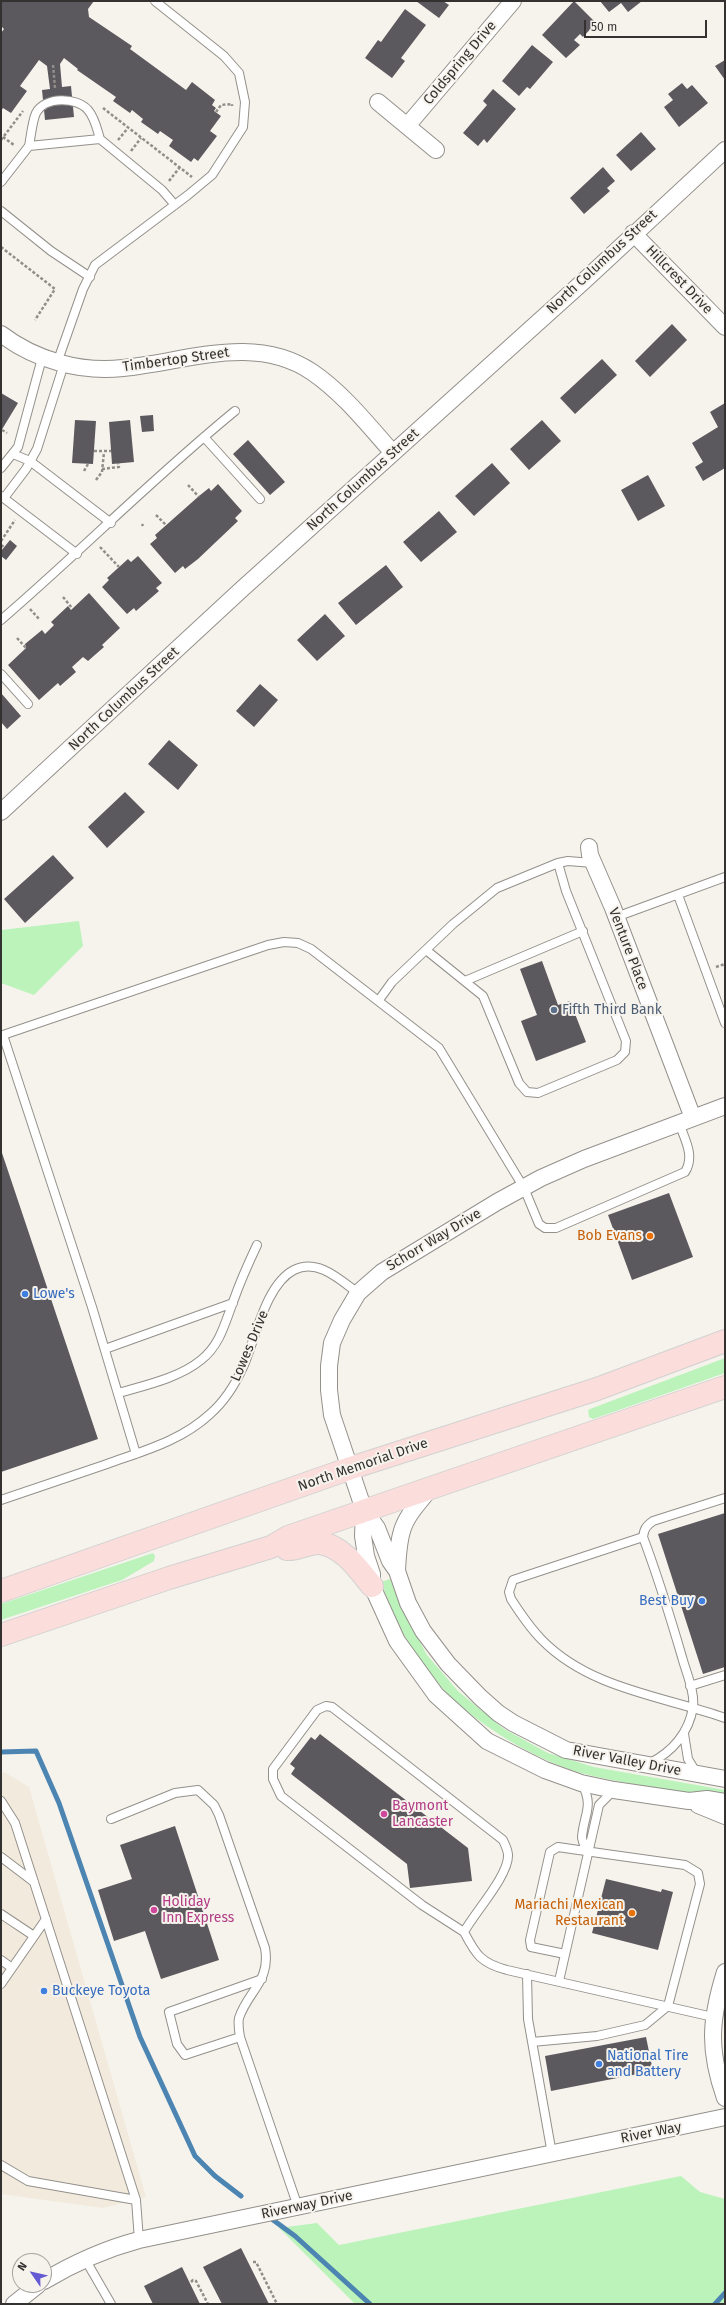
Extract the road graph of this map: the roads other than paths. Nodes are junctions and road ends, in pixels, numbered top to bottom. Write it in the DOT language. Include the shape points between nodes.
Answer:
graph roads {
  1 [pos="155,1"];
  2 [pos="513,1"];
  3 [pos="378,102"];
  4 [pos="407,126"];
  5 [pos="100,139"];
  6 [pos="29,146"];
  7 [pos="436,150"];
  8 [pos="725,150"];
  9 [pos="1,182"];
  10 [pos="175,205"];
  11 [pos="1,211"];
  12 [pos="633,233"];
  13 [pos="90,276"];
  14 [pos="725,327"];
  15 [pos="1,334"];
  16 [pos="42,358"];
  17 [pos="60,363"];
  18 [pos="235,411"];
  19 [pos="204,437"];
  20 [pos="393,453"];
  21 [pos="13,454"];
  22 [pos="30,461"];
  23 [pos="1,468"];
  24 [pos="2,497"];
  25 [pos="260,500"];
  26 [pos="111,523"];
  27 [pos="77,554"];
  28 [pos="1,620"];
  29 [pos="1,674"];
  30 [pos="28,704"];
  31 [pos="1,812"];
  32 [pos="589,847"];
  33 [pos="558,863"];
  34 [pos="593,863"];
  35 [pos="725,877"];
  36 [pos="678,895"];
  37 [pos="616,917"];
  38 [pos="583,931"];
  39 [pos="426,950"];
  40 [pos="465,981"];
  41 [pos="379,1000"];
  42 [pos="725,1023"];
  43 [pos="2,1031"];
  44 [pos="725,1106"];
  45 [pos="686,1121"];
  46 [pos="524,1188"];
  47 [pos="257,1245"];
  48 [pos="358,1293"];
  49 [pos="233,1303"];
  50 [pos="725,1341"];
  51 [pos="105,1349"];
  52 [pos="725,1387"];
  53 [pos="119,1393"];
  54 [pos="136,1454"];
  55 [pos="351,1468"];
  56 [pos="431,1488"];
  57 [pos="725,1498"];
  58 [pos="1,1500"];
  59 [pos="364,1510"];
  60 [pos="643,1537"];
  61 [pos="271,1547"];
  62 [pos="397,1571"];
  63 [pos="372,1586"];
  64 [pos="1,1591"];
  65 [pos="1,1635"];
  66 [pos="725,1675"];
  67 [pos="690,1686"];
  68 [pos="693,1707"];
  69 [pos="725,1718"];
  70 [pos="684,1734"];
  71 [pos="646,1766"];
  72 [pos="698,1775"];
  73 [pos="724,1779"];
  74 [pos="581,1783"];
  75 [pos="614,1790"];
  76 [pos="1,1801"];
  77 [pos="689,1801"];
  78 [pos="725,1802"];
  79 [pos="725,1816"];
  80 [pos="111,1819"];
  81 [pos="587,1852"];
  82 [pos="1,1857"];
  83 [pos="34,1882"];
  84 [pos="1,1914"];
  85 [pos="46,1919"];
  86 [pos="464,1932"];
  87 [pos="34,1936"];
  88 [pos="565,1954"];
  89 [pos="1,1960"];
  90 [pos="12,1968"];
  91 [pos="725,1972"];
  92 [pos="527,1974"];
  93 [pos="262,1979"];
  94 [pos="559,1981"];
  95 [pos="1,1984"];
  96 [pos="668,2006"];
  97 [pos="718,2010"];
  98 [pos="240,2037"];
  99 [pos="532,2042"];
  100 [pos="725,2098"];
  101 [pos="725,2117"];
  102 [pos="578,2148"];
  103 [pos="552,2154"];
  104 [pos="1,2165"];
  105 [pos="136,2200"];
  106 [pos="298,2207"];
  107 [pos="139,2240"];
  108 [pos="85,2260"];
  109 [pos="52,2277"];
  110 [pos="28,2293"];
  111 [pos="14,2304"];
  112 [pos="111,2304"];
  1 -- 10 [label="lane" via="224,56 239,73 245,102 243,127 212,175"];
  2 -- 4 [label="street, Coldspring Drive"];
  3 -- 4 [label="street"];
  4 -- 7 [label="street"];
  5 -- 6 [label="lane"];
  5 -- 6 [label="lane" via="96,123 88,110 75,101 57,101 44,104 36,113"];
  5 -- 10 [label="lane" via="162,190"];
  6 -- 9 [label="lane"];
  8 -- 12 [label="street, North Columbus Street"];
  10 -- 13 [label="lane" via="95,265"];
  11 -- 13 [label="lane" via="51,251"];
  12 -- 14 [label="street, Hillcrest Drive"];
  12 -- 20 [label="street, North Columbus Street" via="585,280"];
  13 -- 17 [label="lane"];
  15 -- 16 [label="street, Timbertop Street"];
  16 -- 17 [label="street, Timbertop Street"];
  16 -- 21 [label="lane" via="18,447"];
  17 -- 20 [label="street, Timbertop Street" via="122,368 205,353 238,351 283,359 311,372 338,393"];
  17 -- 22 [label="lane" via="37,449"];
  18 -- 19 [label="lane"];
  19 -- 25 [label="lane"];
  19 -- 26 [label="lane"];
  20 -- 31 [label="street, North Columbus Street"];
  21 -- 22 [label="lane"];
  21 -- 23 [label="lane"];
  22 -- 24 [label="lane"];
  22 -- 26 [label="lane"];
  24 -- 27 [label="lane"];
  26 -- 27 [label="lane"];
  27 -- 28 [label="lane"];
  29 -- 30 [label="lane"];
  32 -- 34 [label="street, Venture Place"];
  33 -- 34 [label="lane"];
  33 -- 38 [label="lane" via="566,892"];
  33 -- 39 [label="lane" via="497,888 476,903"];
  34 -- 37 [label="street, Venture Place"];
  35 -- 36 [label="lane"];
  36 -- 37 [label="lane"];
  36 -- 42 [label="lane"];
  37 -- 45 [label="street, Venture Place"];
  38 -- 40 [label="lane"];
  38 -- 40 [label="lane" via="626,1041 622,1057 610,1063 538,1093 527,1092 519,1083 487,1003"];
  39 -- 40 [label="lane"];
  39 -- 41 [label="lane" via="392,982"];
  41 -- 43 [label="lane" via="311,949 298,943 284,942"];
  41 -- 46 [label="lane" via="439,1048"];
  43 -- 51 [label="lane"];
  44 -- 45 [label="street, Schorr Way Drive"];
  45 -- 46 [label="street, Schorr Way Drive" via="584,1159"];
  45 -- 46 [label="lane" via="690,1165 685,1172 556,1228 545,1228 539,1224"];
  46 -- 48 [label="street, Schorr Way Drive" via="388,1268"];
  47 -- 49 [label="lane"];
  48 -- 54 [label="lane, Lowes Drive" via="321,1269 303,1267 285,1276 273,1291 245,1363 225,1398 191,1430"];
  48 -- 55 [label="street, Schorr Way Drive" via="332,1343 329,1366 332,1415"];
  49 -- 51 [label="lane"];
  49 -- 53 [label="lane" via="220,1338 201,1361 180,1373"];
  50 -- 55 [label="main road, North Memorial Drive" via="597,1390"];
  51 -- 53 [label="lane"];
  52 -- 56 [label="main road"];
  53 -- 54 [label="lane"];
  54 -- 58 [label="lane, Lowes Drive"];
  55 -- 59 [label="street, Schorr Way Drive"];
  55 -- 64 [label="main road, North Memorial Drive"];
  56 -- 59 [label="main road"];
  56 -- 62 [label="street, River Valley Drive" via="408,1514 402,1527"];
  57 -- 60 [label="lane" via="653,1521 646,1526"];
  59 -- 61 [label="main road" via="288,1537"];
  59 -- 62 [label="street, River Valley Drive" via="377,1528 390,1561"];
  59 -- 63 [label="street, River Valley Drive" via="363,1536 372,1574"];
  60 -- 67 [label="lane"];
  60 -- 68 [label="lane" via="513,1580 509,1592 511,1599 541,1640 565,1660 589,1675"];
  61 -- 63 [label="main road" via="291,1549 321,1543 354,1563"];
  61 -- 65 [label="main road" via="169,1578"];
  62 -- 71 [label="street, River Valley Drive" via="408,1603 435,1648 462,1680 498,1713 566,1750"];
  63 -- 74 [label="street, River Valley Drive" via="397,1641 436,1695 487,1741 523,1760"];
  66 -- 67 [label="lane"];
  67 -- 68 [label="lane"];
  68 -- 69 [label="lane"];
  68 -- 70 [label="lane"];
  70 -- 71 [label="lane" via="672,1748"];
  70 -- 72 [label="lane" via="690,1766"];
  71 -- 72 [label="street, River Valley Drive"];
  72 -- 73 [label="street, River Valley Drive"];
  74 -- 75 [label="street, River Valley Drive"];
  74 -- 81 [label="lane" via="588,1800 582,1838"];
  75 -- 77 [label="street, River Valley Drive"];
  75 -- 81 [label="lane" via="599,1805"];
  76 -- 83 [label="lane" via="15,1824"];
  77 -- 78 [label="street, River Valley Drive" via="708,1799"];
  77 -- 79 [label="street"];
  80 -- 93 [label="lane" via="175,1793 198,1790 214,1805 265,1948 268,1962"];
  81 -- 88 [label="lane"];
  81 -- 88 [label="lane" via="558,1847 550,1852 532,1932 531,1947"];
  81 -- 96 [label="lane" via="685,1865 698,1873 700,1884"];
  82 -- 83 [label="lane"];
  83 -- 85 [label="lane"];
  84 -- 87 [label="lane"];
  85 -- 87 [label="lane"];
  85 -- 105 [label="lane"];
  86 -- 86 [label="lane" via="506,1868 508,1853 503,1840 332,1707 326,1706 316,1710 273,1769 273,1779 281,1796 422,1905"];
  86 -- 92 [label="lane" via="476,1954 491,1966"];
  87 -- 90 [label="lane"];
  88 -- 94 [label="lane"];
  89 -- 90 [label="lane"];
  90 -- 95 [label="lane"];
  91 -- 97 [label="street"];
  92 -- 94 [label="lane"];
  92 -- 99 [label="lane" via="528,2019"];
  93 -- 98 [label="lane" via="239,2018"];
  93 -- 98 [label="lane" via="169,2012 177,2044 185,2055"];
  94 -- 96 [label="lane"];
  96 -- 97 [label="lane"];
  96 -- 99 [label="lane" via="645,2024 597,2036"];
  97 -- 100 [label="street" via="712,2042"];
  98 -- 106 [label="lane"];
  99 -- 103 [label="lane"];
  101 -- 102 [label="street, River Way"];
  102 -- 103 [label="street, Riverway Drive"];
  103 -- 106 [label="street, Riverway Drive"];
  104 -- 105 [label="lane" via="28,2181"];
  105 -- 107 [label="lane"];
  106 -- 107 [label="street, Riverway Drive"];
  107 -- 108 [label="street, Riverway Drive"];
  108 -- 109 [label="street, Riverway Drive"];
  108 -- 112 [label="lane"];
  110 -- 111 [label="street"];
}
